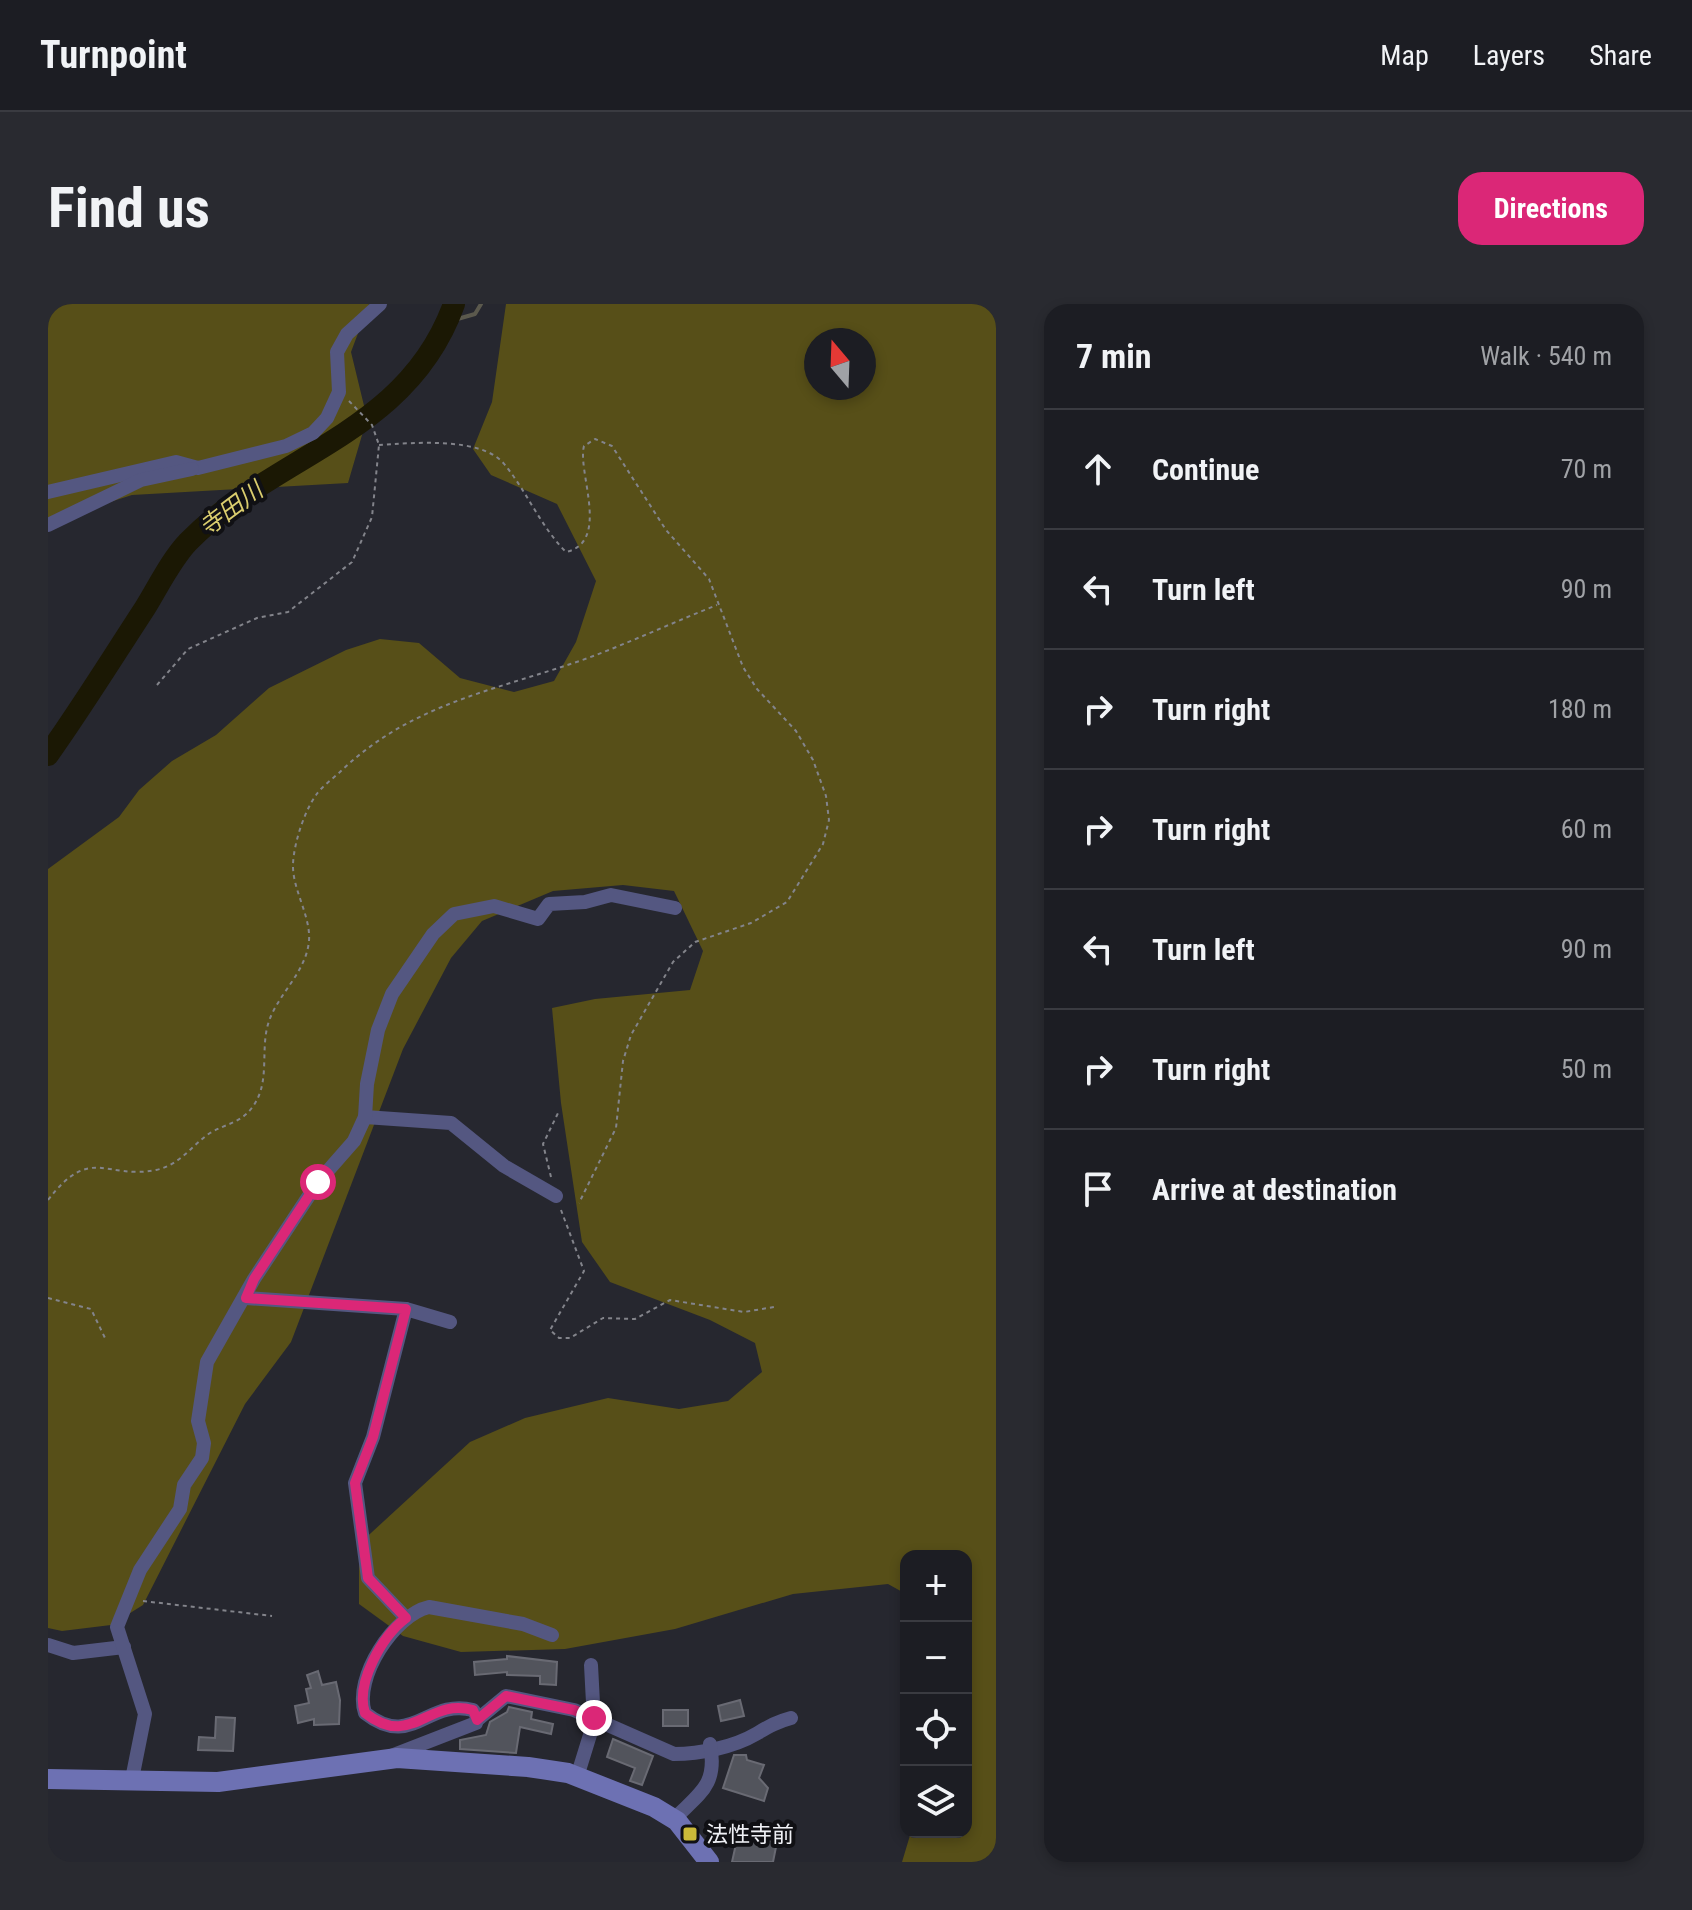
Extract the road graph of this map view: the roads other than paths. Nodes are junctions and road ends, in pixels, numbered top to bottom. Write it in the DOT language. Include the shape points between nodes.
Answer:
graph roads {
  1 [pos="380,304"];
  2 [pos="198,468"];
  3 [pos="48,492"];
  4 [pos="48,525"];
  5 [pos="675,908"];
  6 [pos="365,1117"];
  7 [pos="556,1196"];
  8 [pos="246,1298"];
  9 [pos="406,1309"];
  10 [pos="450,1322"];
  11 [pos="406,1618"];
  12 [pos="552,1635"];
  13 [pos="48,1645"];
  14 [pos="124,1647"];
  15 [pos="591,1665"];
  16 [pos="594,1718"];
  17 [pos="791,1718"];
  18 [pos="477,1720"];
  19 [pos="710,1747"];
  20 [pos="383,1759"];
  21 [pos="577,1777"];
  22 [pos="48,1779"];
  23 [pos="132,1779"];
  24 [pos="674,1819"];
  25 [pos="709,1862"];
  1 -- 2 [label="street" via="347,334 337,352 339,392 313,433 286,446"];
  2 -- 3 [label="street" via="176,462"];
  2 -- 4 [label="street" via="141,480"];
  5 -- 6 [label="street" via="611,895 549,904 538,919 494,906 454,914 433,934 392,994 378,1030"];
  6 -- 7 [label="street" via="451,1123 504,1166"];
  6 -- 8 [label="street"];
  8 -- 9 [label="street"];
  8 -- 14 [label="street" via="207,1362 198,1421 202,1458 184,1485 180,1509 126,1599 117,1627"];
  9 -- 10 [label="street"];
  9 -- 11 [label="street" via="373,1437 355,1483 368,1578"];
  11 -- 12 [label="street" via="429,1607 523,1624"];
  11 -- 18 [label="street" via="387,1637 368,1675 362,1694 365,1713 396,1729 452,1707 473,1710"];
  13 -- 14 [label="street" via="73,1653"];
  14 -- 23 [label="street" via="145,1714"];
  15 -- 16 [label="street"];
  16 -- 18 [label="street" via="506,1696"];
  16 -- 19 [label="street" via="674,1754"];
  16 -- 21 [label="street"];
  17 -- 19 [label="street"];
  18 -- 20 [label="street"];
  19 -- 24 [label="street" via="709,1783"];
  20 -- 21 [label="main road" via="528,1767"];
  20 -- 23 [label="main road" via="252,1780"];
  21 -- 24 [label="main road"];
  22 -- 23 [label="main road"];
  24 -- 25 [label="main road"];
}
